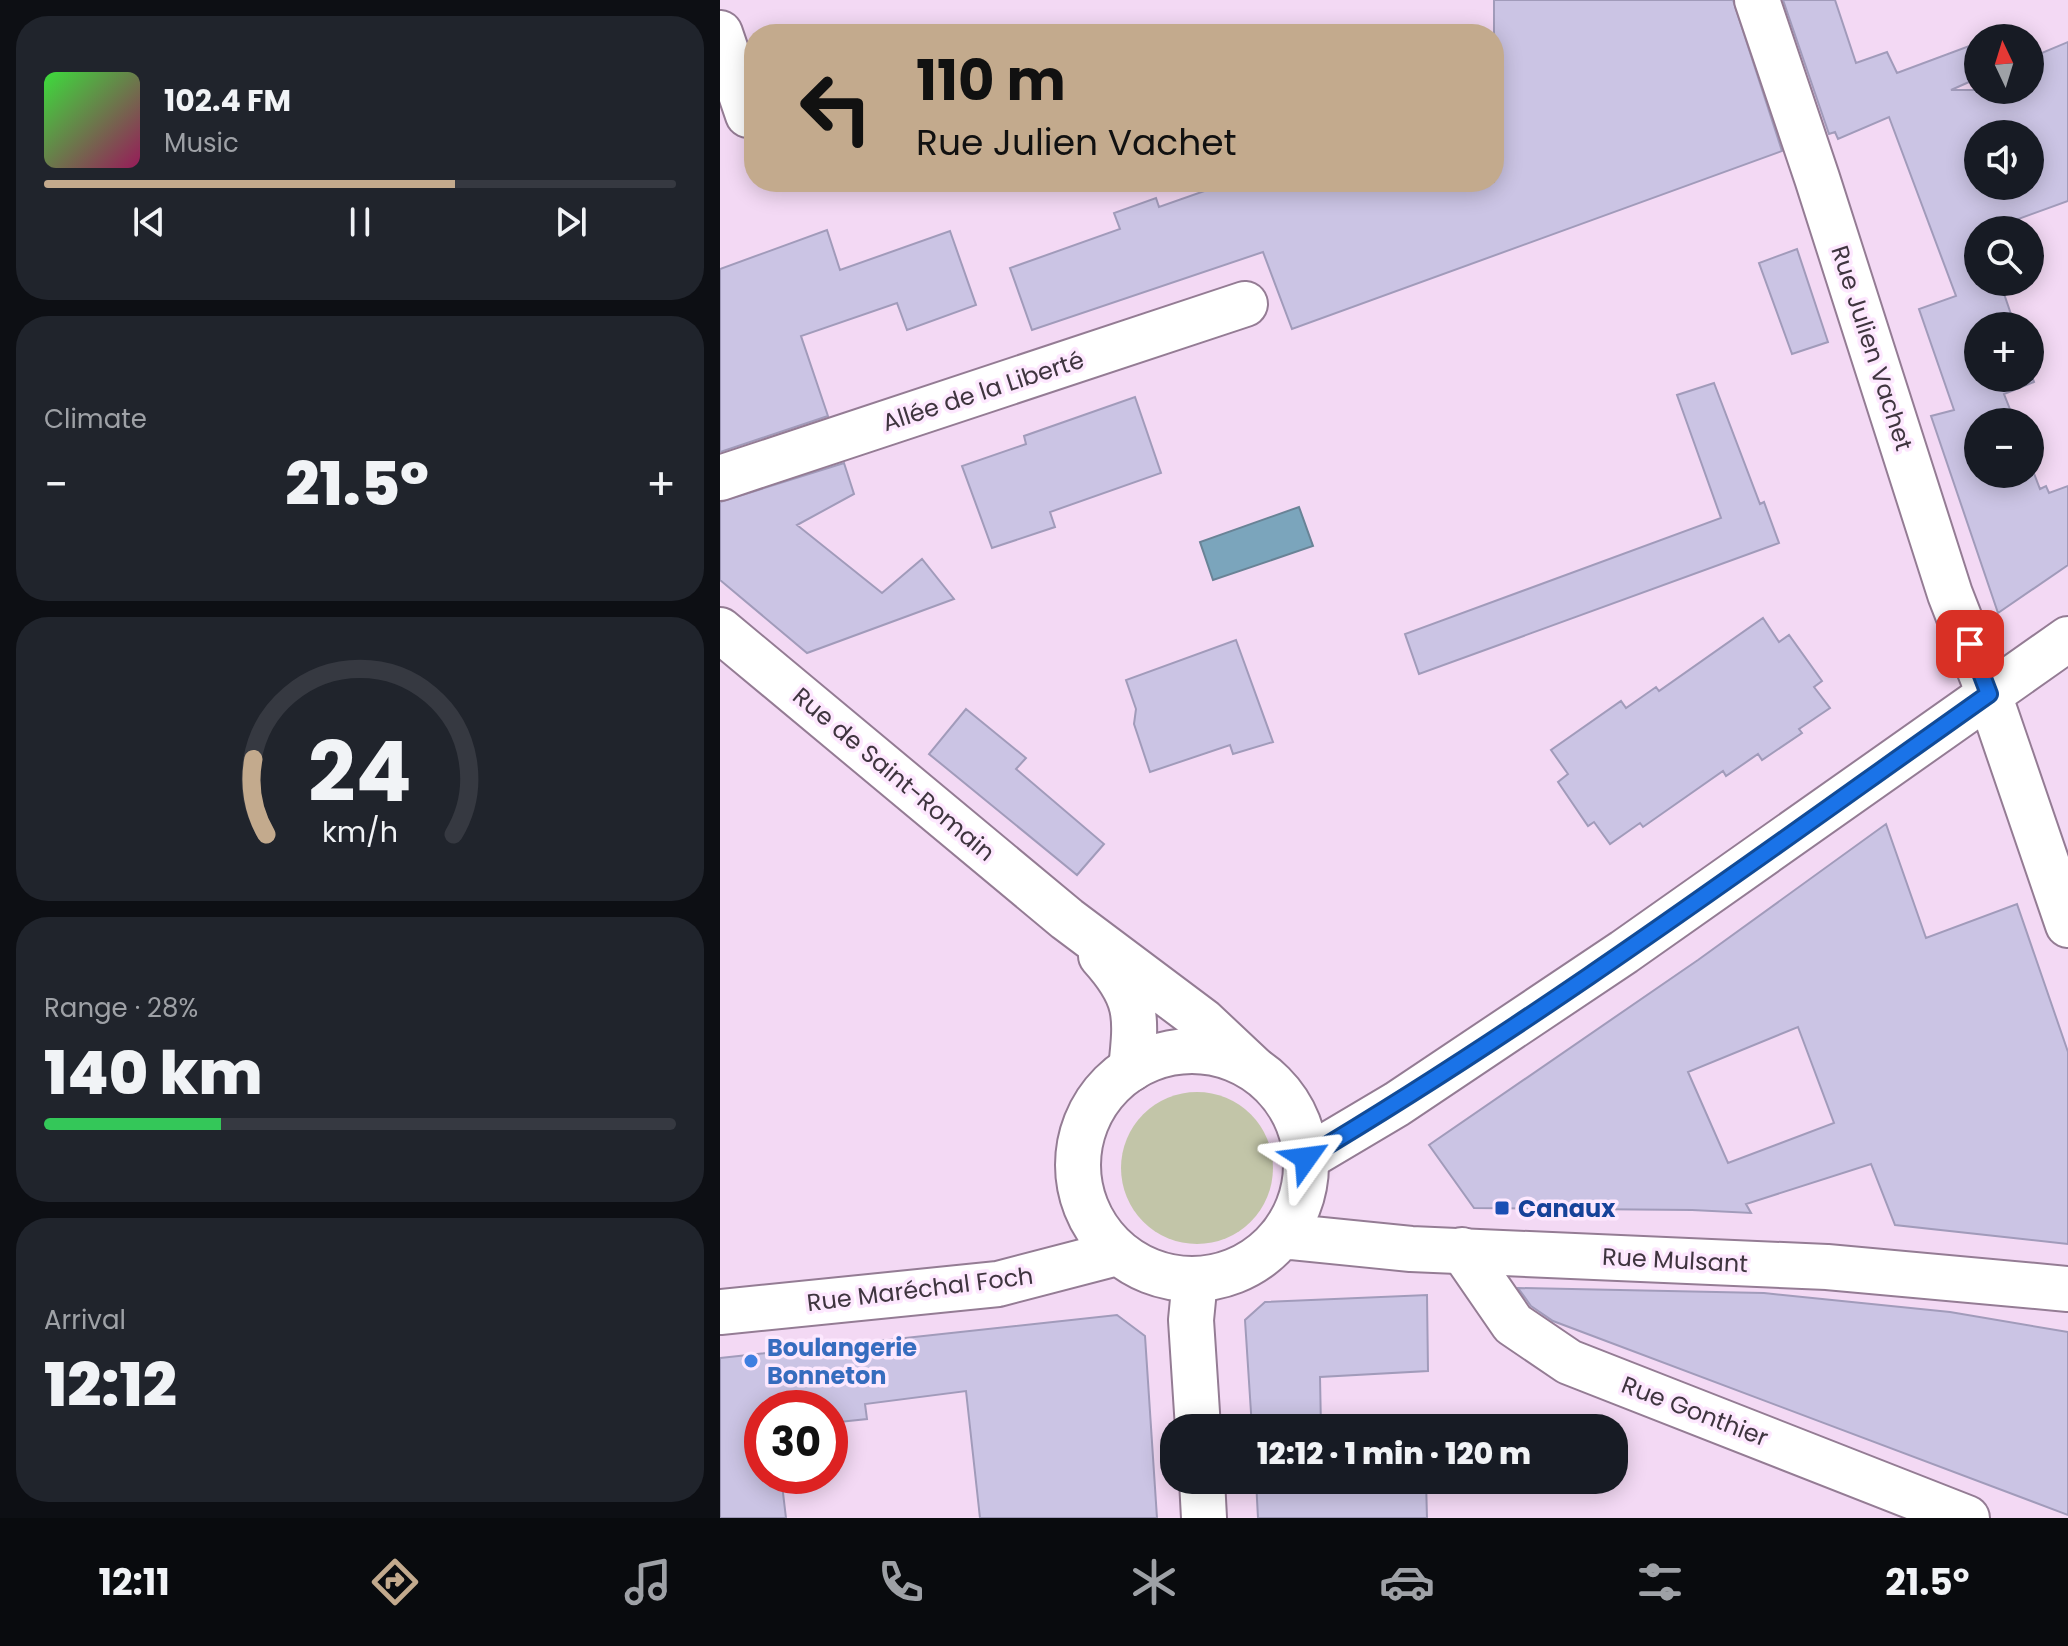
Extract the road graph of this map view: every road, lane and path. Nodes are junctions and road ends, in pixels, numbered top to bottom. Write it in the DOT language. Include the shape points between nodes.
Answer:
graph roads {
  1 [pos="1757,0"];
  2 [pos="720,33"];
  3 [pos="744,103"];
  4 [pos="1245,304"];
  5 [pos="720,478"];
  6 [pos="2068,639"];
  7 [pos="730,649"];
  8 [pos="1989,694"];
  9 [pos="1067,919"];
  10 [pos="2068,925"];
  11 [pos="1253,1068"];
  12 [pos="1131,1069"];
  13 [pos="1306,1158"];
  14 [pos="1282,1236"];
  15 [pos="1462,1250"];
  16 [pos="1117,1253"];
  17 [pos="1195,1279"];
  18 [pos="2068,1289"];
  19 [pos="720,1312"];
  20 [pos="1197,1414"];
  21 [pos="1203,1494"];
  22 [pos="1204,1518"];
  23 [pos="1967,1518"];
  1 -- 8 [label="street, Rue Julien Vachet" via="1950,594"];
  2 -- 3 [label="street"];
  4 -- 5 [label="street, Allée de la Liberté"];
  6 -- 8 [label="street"];
  7 -- 9 [label="street, Rue de Saint-Romain"];
  8 -- 10 [label="street, Rue Julien Vachet"];
  8 -- 13 [label="street" via="1624,952 1397,1104"];
  9 -- 11 [label="street, Rue de Saint-Romain" via="1203,1021"];
  9 -- 12 [label="street, Rue de Saint-Romain" via="1129,994 1136,1030"];
  11 -- 12 [label="street" via="1219,1053 1181,1050 1147,1058"];
  11 -- 13 [label="street" via="1292,1110"];
  12 -- 16 [label="street" via="1116,1078 1091,1108 1077,1147 1084,1205"];
  13 -- 14 [label="street" via="1304,1197"];
  14 -- 15 [label="street, Rue Mulsant"];
  14 -- 17 [label="street" via="1252,1262 1216,1277"];
  15 -- 18 [label="street, Rue Mulsant" via="1827,1267"];
  15 -- 23 [label="street, Rue Gonthier" via="1513,1324 1569,1362"];
  16 -- 17 [label="street" via="1147,1271"];
  16 -- 19 [label="street, Rue Maréchal Foch" via="998,1284"];
  17 -- 20 [label="street" via="1191,1320"];
  21 -- 22 [label="street"];
}
